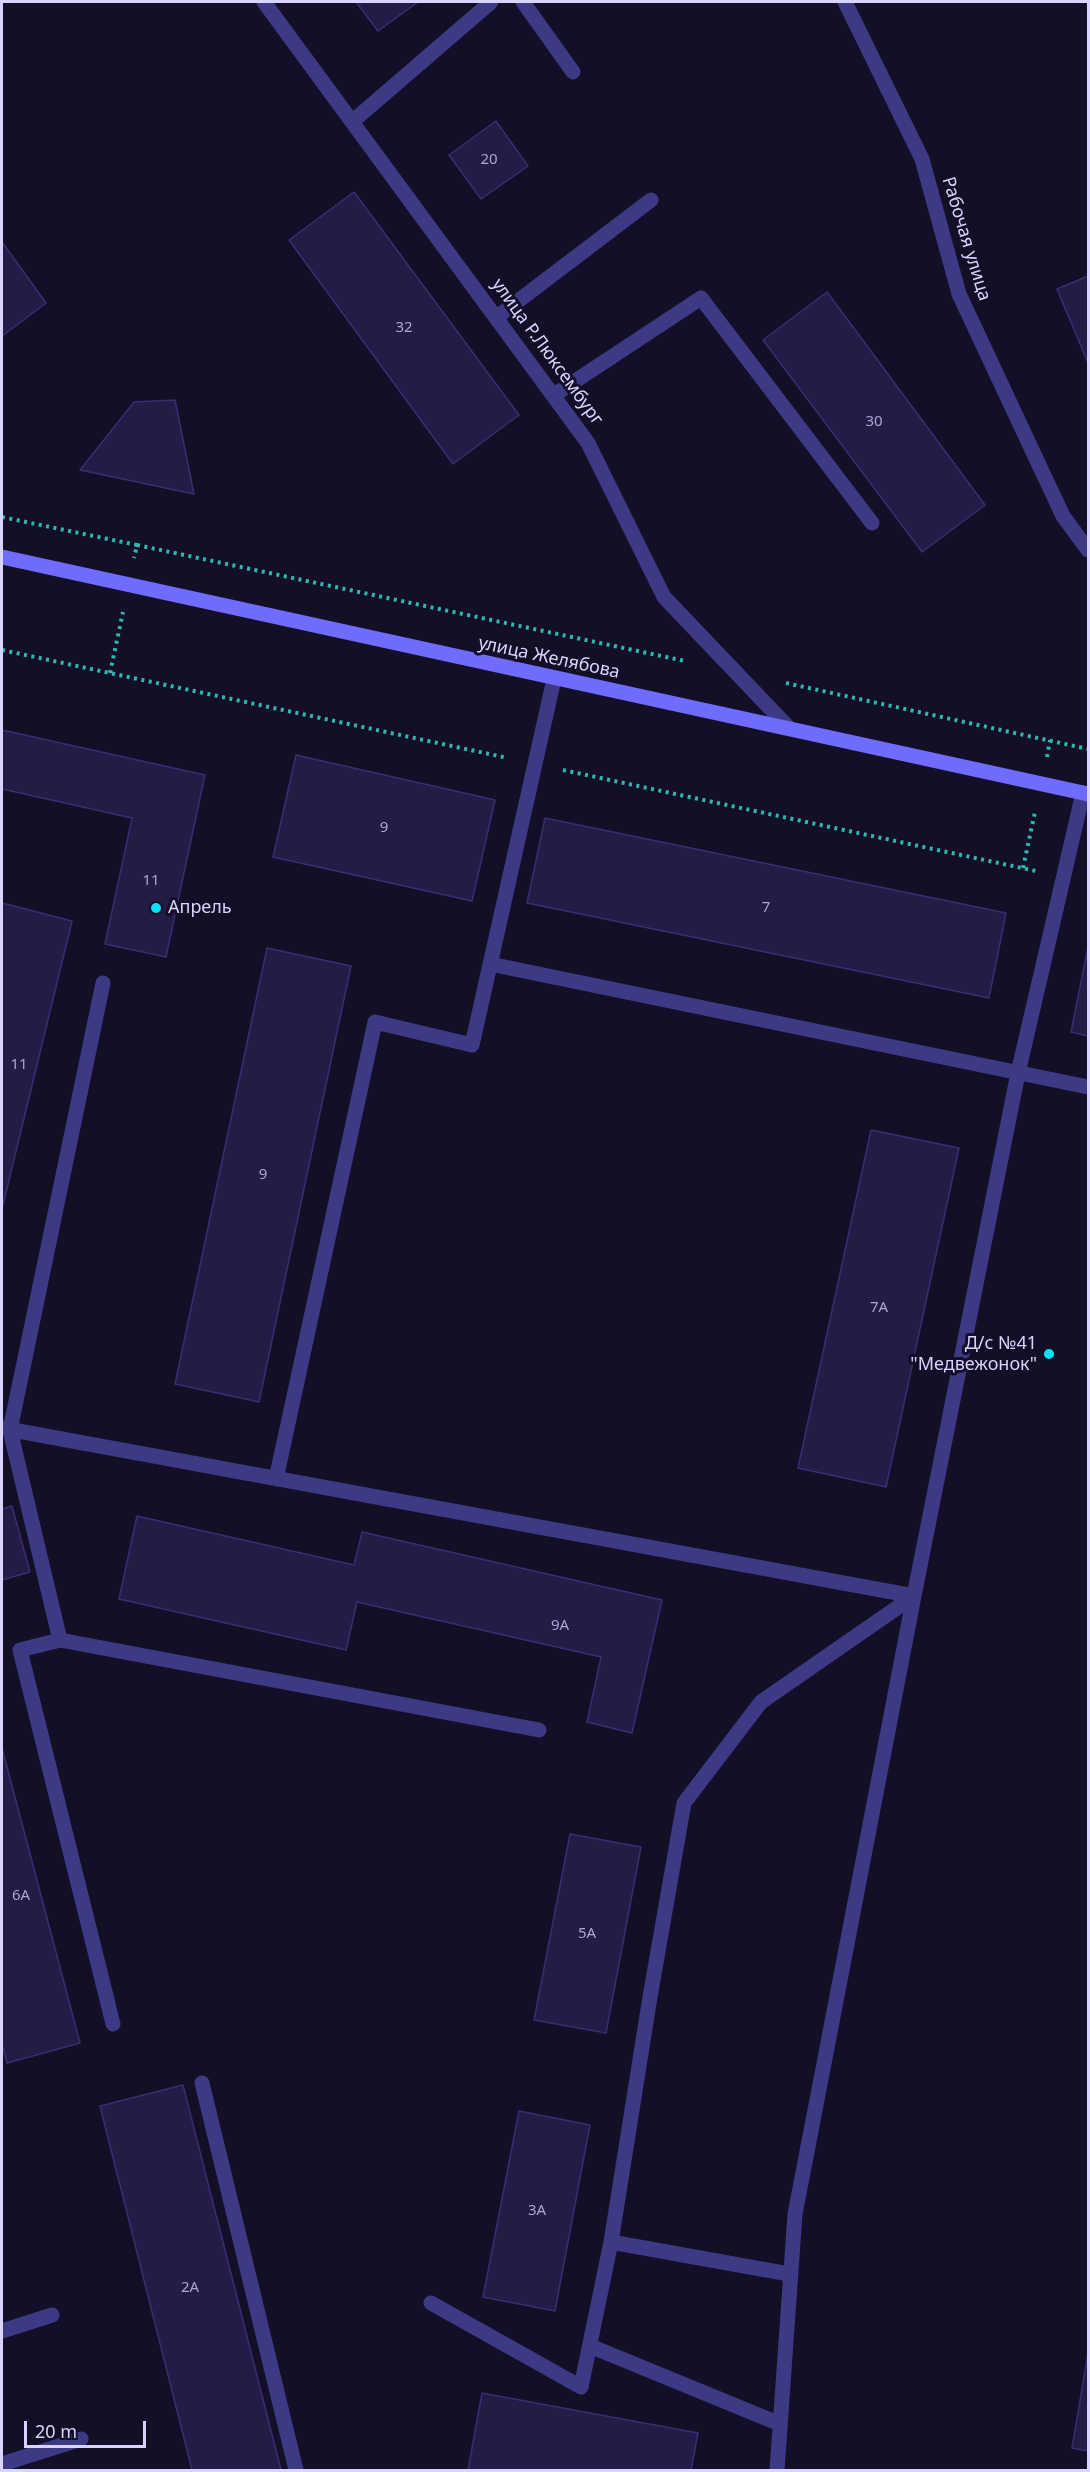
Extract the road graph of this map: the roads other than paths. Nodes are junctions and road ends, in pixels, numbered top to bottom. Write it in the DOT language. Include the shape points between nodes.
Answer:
graph roads {
  1 [pos="264,2"];
  2 [pos="491,2"];
  3 [pos="523,2"];
  4 [pos="845,2"];
  5 [pos="573,72"];
  6 [pos="353,121"];
  7 [pos="651,200"];
  8 [pos="497,317"];
  9 [pos="554,395"];
  10 [pos="872,522"];
  11 [pos="1089,550"];
  12 [pos="2,557"];
  13 [pos="554,679"];
  14 [pos="789,727"];
  15 [pos="1086,794"];
  16 [pos="490,964"];
  17 [pos="103,983"];
  18 [pos="1018,1073"];
  19 [pos="1089,1087"];
  20 [pos="6,1429"];
  21 [pos="276,1479"];
  22 [pos="914,1596"];
  23 [pos="60,1640"];
  24 [pos="539,1730"];
  25 [pos="113,2024"];
  26 [pos="202,2083"];
  27 [pos="611,2242"];
  28 [pos="789,2274"];
  29 [pos="431,2303"];
  30 [pos="52,2315"];
  31 [pos="2,2331"];
  32 [pos="590,2346"];
  33 [pos="780,2424"];
  34 [pos="81,2439"];
  35 [pos="2,2464"];
  36 [pos="296,2470"];
  37 [pos="777,2470"];
  1 -- 6 [label="street, улица Р.Люксембург"];
  2 -- 6 [label="street"];
  3 -- 5 [label="street"];
  4 -- 11 [label="street, Рабочая улица" via="922,159 959,294 1063,516"];
  6 -- 8 [label="street, улица Р.Люксембург"];
  7 -- 8 [label="street"];
  8 -- 9 [label="street, улица Р.Люксембург"];
  9 -- 10 [label="street" via="701,298"];
  9 -- 14 [label="street, улица Р.Люксембург" via="588,443 664,597"];
  12 -- 13 [label="street, улица Желябова"];
  13 -- 14 [label="street, улица Желябова"];
  13 -- 16 [label="street"];
  14 -- 15 [label="street, улица Желябова"];
  15 -- 18 [label="street"];
  16 -- 18 [label="street"];
  16 -- 21 [label="street" via="472,1045 375,1022"];
  17 -- 20 [label="street"];
  18 -- 19 [label="street"];
  18 -- 22 [label="street"];
  20 -- 21 [label="street"];
  20 -- 23 [label="street"];
  21 -- 22 [label="street"];
  22 -- 27 [label="street" via="761,1702 684,1803"];
  22 -- 28 [label="street" via="797,2203"];
  23 -- 24 [label="street"];
  23 -- 25 [label="street" via="20,1650"];
  26 -- 36 [label="street"];
  27 -- 28 [label="street"];
  27 -- 32 [label="street"];
  28 -- 33 [label="street"];
  29 -- 32 [label="street" via="581,2387"];
  30 -- 31 [label="street"];
  32 -- 33 [label="street"];
  33 -- 37 [label="street"];
  34 -- 35 [label="street"];
}
